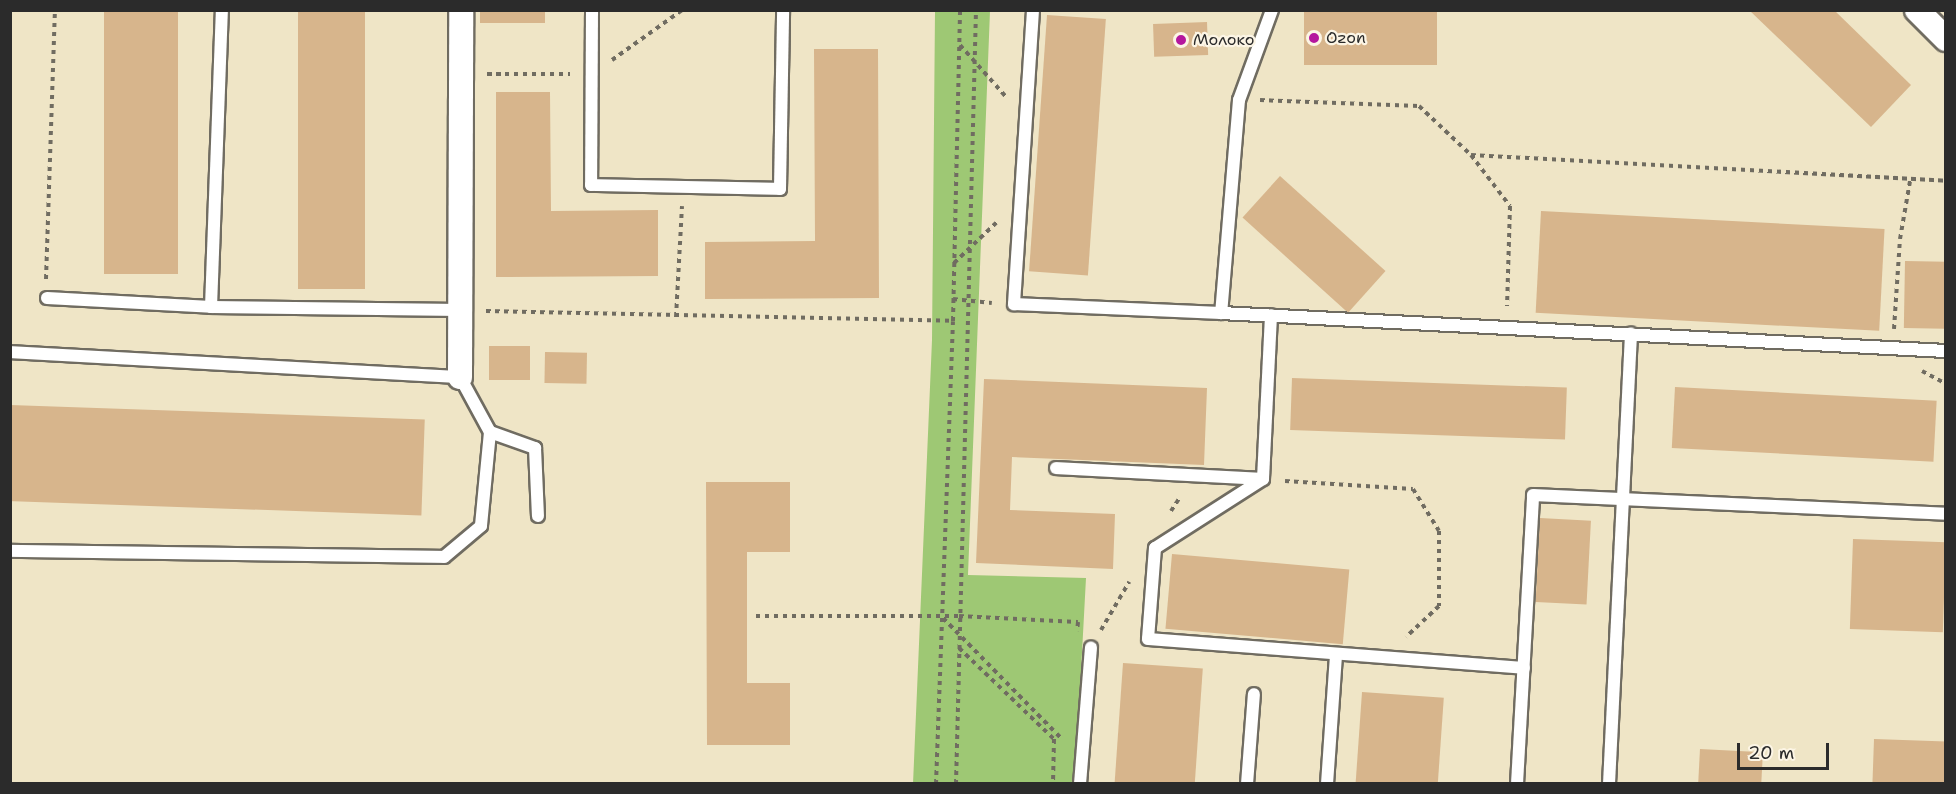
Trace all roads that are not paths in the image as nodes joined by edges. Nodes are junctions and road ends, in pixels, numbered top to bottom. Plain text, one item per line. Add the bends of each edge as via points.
1 (222, 10) edge
2 (462, 10) edge
3 (592, 10) edge
4 (783, 10) edge
5 (1033, 10) edge
6 (1272, 10) edge
7 (1917, 10) edge
8 (1946, 39) edge
9 (47, 298) road end
10 (211, 307) junction
11 (461, 310) junction
12 (1221, 313) junction
13 (1271, 315) junction
14 (1631, 334) junction
15 (1946, 351) edge
16 (10, 352) edge
17 (460, 377) junction
18 (490, 432) junction
19 (1056, 468) dead end
20 (1263, 479) junction
21 (1623, 499) junction
22 (1946, 514) edge
23 (538, 516) dead end
24 (10, 551) edge
25 (1091, 647) dead end
26 (1336, 654) junction
27 (1524, 668) junction
28 (1254, 694) dead end
29 (1080, 783) edge
30 (1247, 783) edge
31 (1327, 783) edge
32 (1517, 783) edge
33 (1609, 783) edge

1 - 10 lane
2 - 11 street
3 - 4 lane via 591,185 780,189
5 - 12 lane via 1014,304
6 - 12 lane via 1239,99
7 - 8 street
9 - 10 lane
10 - 11 lane
11 - 17 street
12 - 13 lane
13 - 14 lane
13 - 20 lane
14 - 15 lane
14 - 21 lane
16 - 17 lane
17 - 18 lane
18 - 23 lane via 535,448
18 - 24 lane via 481,526 444,557
19 - 20 lane
20 - 26 lane via 1155,548 1148,639
21 - 22 lane
21 - 27 lane via 1533,495
21 - 33 lane
25 - 29 lane
26 - 27 lane
26 - 31 lane
27 - 32 lane
28 - 30 lane

